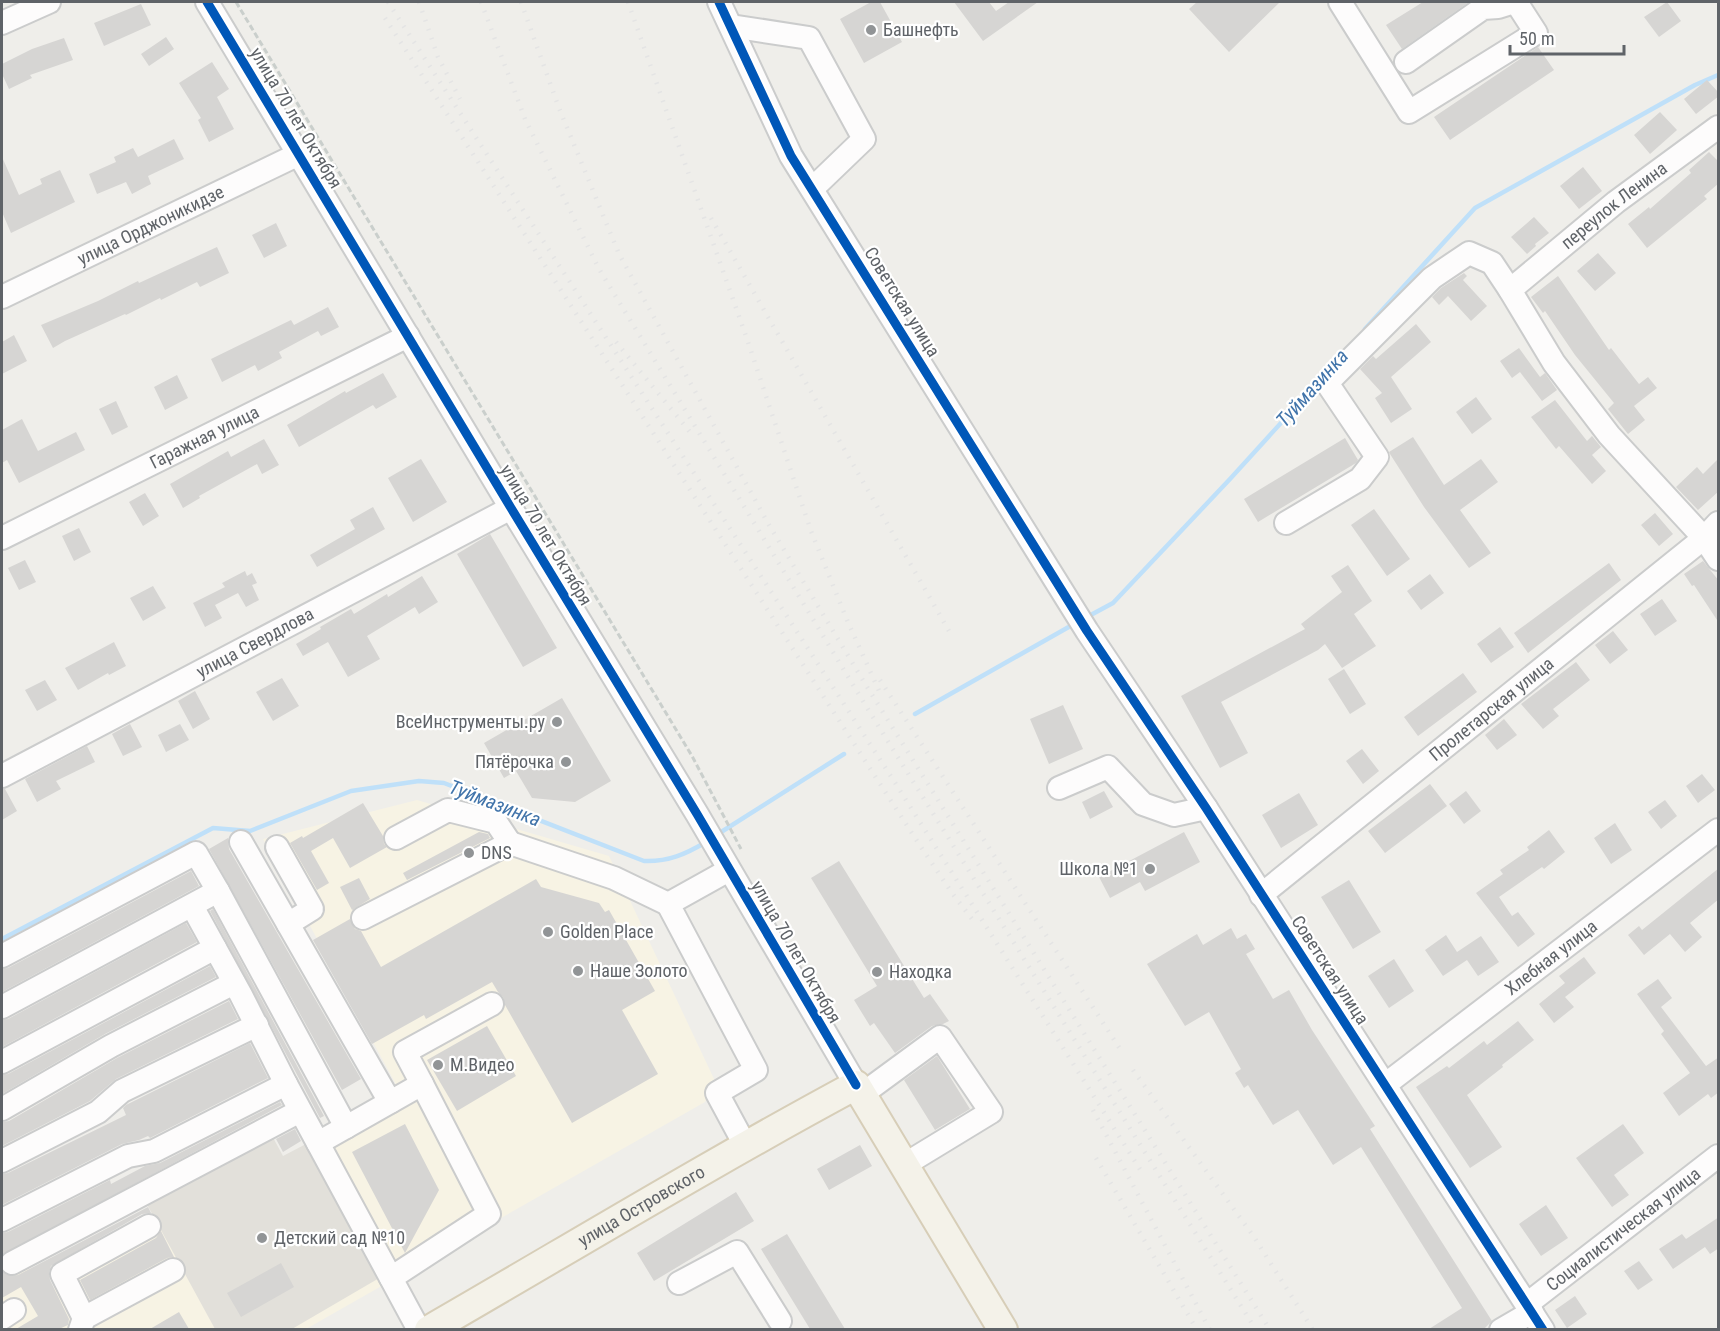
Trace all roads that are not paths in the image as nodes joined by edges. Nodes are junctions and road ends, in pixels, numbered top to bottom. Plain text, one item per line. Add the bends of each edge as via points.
1 (49, 2) edge
2 (207, 2) edge
3 (719, 2) edge
4 (1340, 2) edge
5 (1515, 2) edge
6 (2, 22) edge
7 (731, 26) junction
8 (1406, 62) dead end
9 (1719, 127) edge
10 (298, 154) junction
11 (812, 189) junction
12 (1510, 290) junction
13 (2, 297) edge
14 (408, 336) junction
15 (511, 508) junction
16 (1286, 523) dead end
17 (1711, 530) edge
18 (2, 538) edge
19 (1719, 559) edge
20 (2, 776) edge
21 (1059, 788) dead end
22 (1206, 808) junction
23 (1719, 830) edge
24 (396, 838) dead end
25 (241, 842) dead end
26 (510, 843) junction
27 (277, 847) dead end
28 (724, 861) junction
29 (218, 891) junction
30 (1261, 895) junction
31 (668, 904) junction
32 (192, 906) junction
33 (363, 918) dead end
34 (288, 924) junction
35 (215, 948) junction
36 (2, 956) edge
37 (234, 983) junction
38 (492, 1004) dead end
39 (2, 1007) edge
40 (257, 1025) junction
41 (2, 1062) edge
42 (286, 1084) junction
43 (422, 1084) junction
44 (1386, 1084) junction
45 (859, 1090) junction
46 (390, 1102) junction
47 (2, 1109) edge
48 (300, 1111) junction
49 (346, 1127) junction
50 (318, 1143) junction
51 (745, 1145) junction
52 (1719, 1156) edge
53 (2, 1161) edge
54 (904, 1165) junction
55 (2, 1220) edge
56 (149, 1226) dead end
57 (12, 1263) dead end
58 (173, 1270) dead end
59 (391, 1278) junction
60 (679, 1283) dead end
61 (1534, 1315) edge
62 (82, 1324) edge
63 (777, 1327) edge
64 (419, 1329) edge
65 (429, 1329) edge
66 (1003, 1329) edge
67 (1501, 1329) edge

1 - 6 street
2 - 10 street, улица 70 лет Октября
3 - 7 street, Советская улица
4 - 5 street via 1408,112 1536,33
5 - 8 street via 1483,8
7 - 11 street, Советская улица via 791,156
7 - 11 street via 809,38 864,139
9 - 12 street, переулок Ленина via 1616,202
10 - 13 street, улица Орджоникидзе
10 - 14 street, улица 70 лет Октября
11 - 22 street, Советская улица via 1086,631
12 - 16 street via 1492,263 1469,254 1432,278 1327,383 1377,457 1360,479
12 - 17 street via 1554,363 1610,435
14 - 15 street, улица 70 лет Октября
14 - 18 street, Гаражная улица
15 - 20 street, улица Свердлова
15 - 28 street, улица 70 лет Октября
17 - 19 street
17 - 30 street, Пролетарская улица
21 - 22 street via 1108,767 1143,804 1174,815
22 - 30 street, Советская улица
23 - 44 street, Хлебная улица
24 - 26 street via 448,810 496,822
25 - 34 street
26 - 31 street via 614,878
26 - 33 street
27 - 34 street via 312,909
28 - 31 street
28 - 45 street, улица 70 лет Октября
29 - 32 street
29 - 36 street via 196,853
29 - 49 street
30 - 44 street, Советская улица
31 - 51 street via 756,1070 717,1093
32 - 35 street
32 - 39 street
34 - 46 street
35 - 37 street
35 - 41 street
37 - 40 street
37 - 47 street via 111,1046
38 - 43 street via 405,1052
40 - 42 street
40 - 53 street via 122,1091 98,1112
42 - 48 street
42 - 55 street via 154,1151 128,1156
43 - 46 street
43 - 59 street via 489,1214
44 - 61 street, Советская улица
45 - 51 main road, улица Островского
45 - 54 main road, улица 70 лет Октября
45 - 54 street via 940,1038 991,1112
46 - 49 street
48 - 50 street
48 - 57 street
49 - 50 street
50 - 59 street
51 - 65 main road, улица Островского
52 - 61 street, Социалистическая улица
54 - 66 main road, улица 70 лет Октября
56 - 62 street via 62,1274
58 - 62 street
59 - 64 street
60 - 63 street via 737,1252
61 - 67 street, Социалистическая улица

